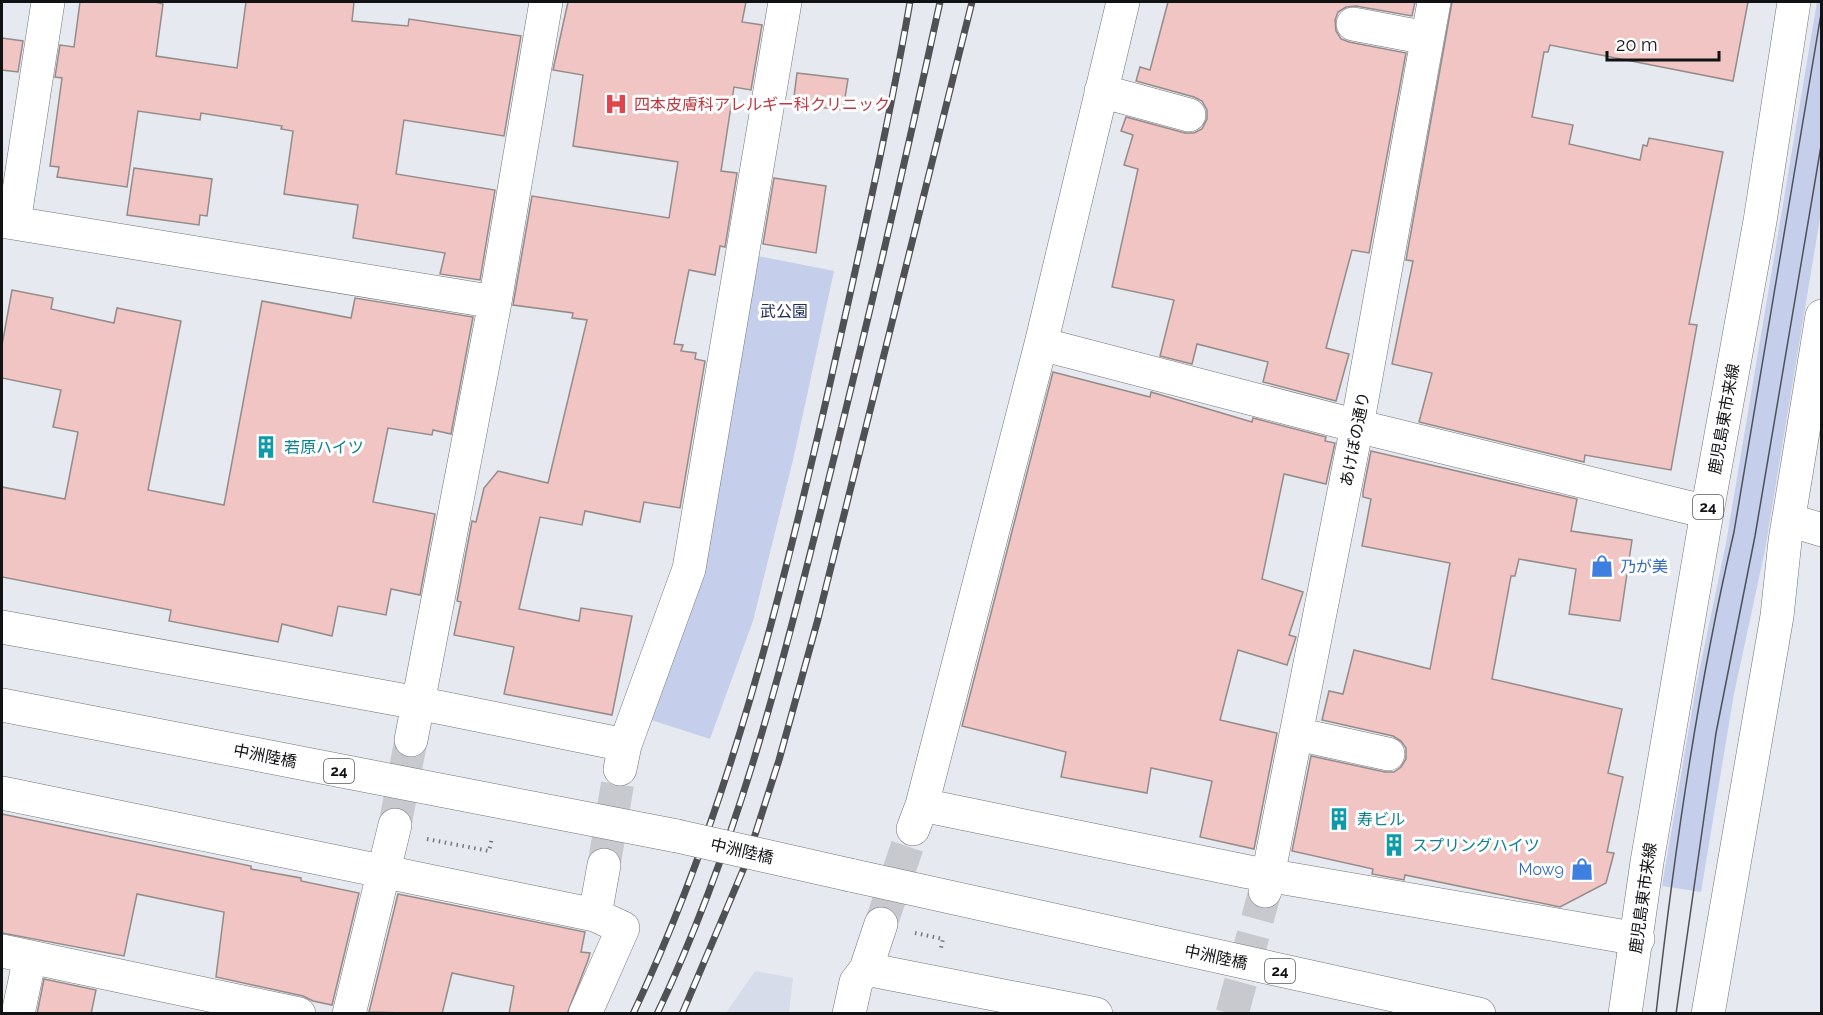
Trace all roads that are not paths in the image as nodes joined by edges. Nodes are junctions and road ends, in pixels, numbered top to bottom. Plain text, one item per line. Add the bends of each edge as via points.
1 (48, 2) edge
2 (546, 2) edge
3 (785, 2) edge
4 (1123, 2) edge
5 (1434, 2) edge
6 (1794, 2) edge
7 (1353, 24) dead end
8 (1427, 38) junction
9 (1101, 91) junction
10 (1189, 115) dead end
11 (8, 222) edge
12 (495, 302) junction
13 (1821, 316) edge
14 (1041, 344) junction
15 (1358, 426) junction
16 (1707, 512) junction
17 (1789, 520) junction
18 (1821, 530) edge
19 (2, 627) edge
20 (418, 703) junction
21 (2, 705) edge
22 (1297, 734) junction
23 (411, 740) tunnel mouth
24 (1388, 754) dead end
25 (2, 793) edge
26 (407, 831) tunnel mouth
27 (604, 865) tunnel mouth
28 (385, 873) junction
29 (1267, 883) junction
30 (595, 915) junction
31 (881, 924) tunnel mouth
32 (1638, 939) junction
33 (16, 954) edge
34 (866, 969) junction
35 (18, 1014) edge
36 (299, 1014) edge
37 (349, 1014) edge
38 (585, 1014) edge
39 (849, 1014) edge
40 (1096, 1014) edge
41 (1479, 1014) edge
42 (1625, 1014) edge
43 (1708, 1014) edge

1 - 11 street
2 - 12 street
3 - 20 street via 689,569 623,757
4 - 9 street
5 - 8 street, あけぼの通り
6 - 16 street, 鹿児島東市来線 / 24 via 1760,221
7 - 8 street
8 - 15 street, あけぼの通り
9 - 10 street
9 - 14 street
11 - 12 street
12 - 20 street
13 - 17 street
14 - 15 street
14 - 29 street via 917,817
15 - 16 street
15 - 22 street, あけぼの通り
16 - 32 street, 鹿児島東市来線 / 24 via 1647,862
17 - 18 street
17 - 43 street via 1777,616
19 - 20 street
20 - 23 street
21 - 41 street, 中洲陸橋 / 24, bridge via 677,836
22 - 24 street
22 - 29 street, あけぼの通り
25 - 28 street
26 - 28 street
27 - 30 street
28 - 30 street
28 - 37 street
29 - 32 street
30 - 38 street via 623,927
31 - 34 street
32 - 42 street, 鹿児島東市来線 / 24
33 - 35 street
33 - 36 street
34 - 39 street via 856,982
34 - 40 street

